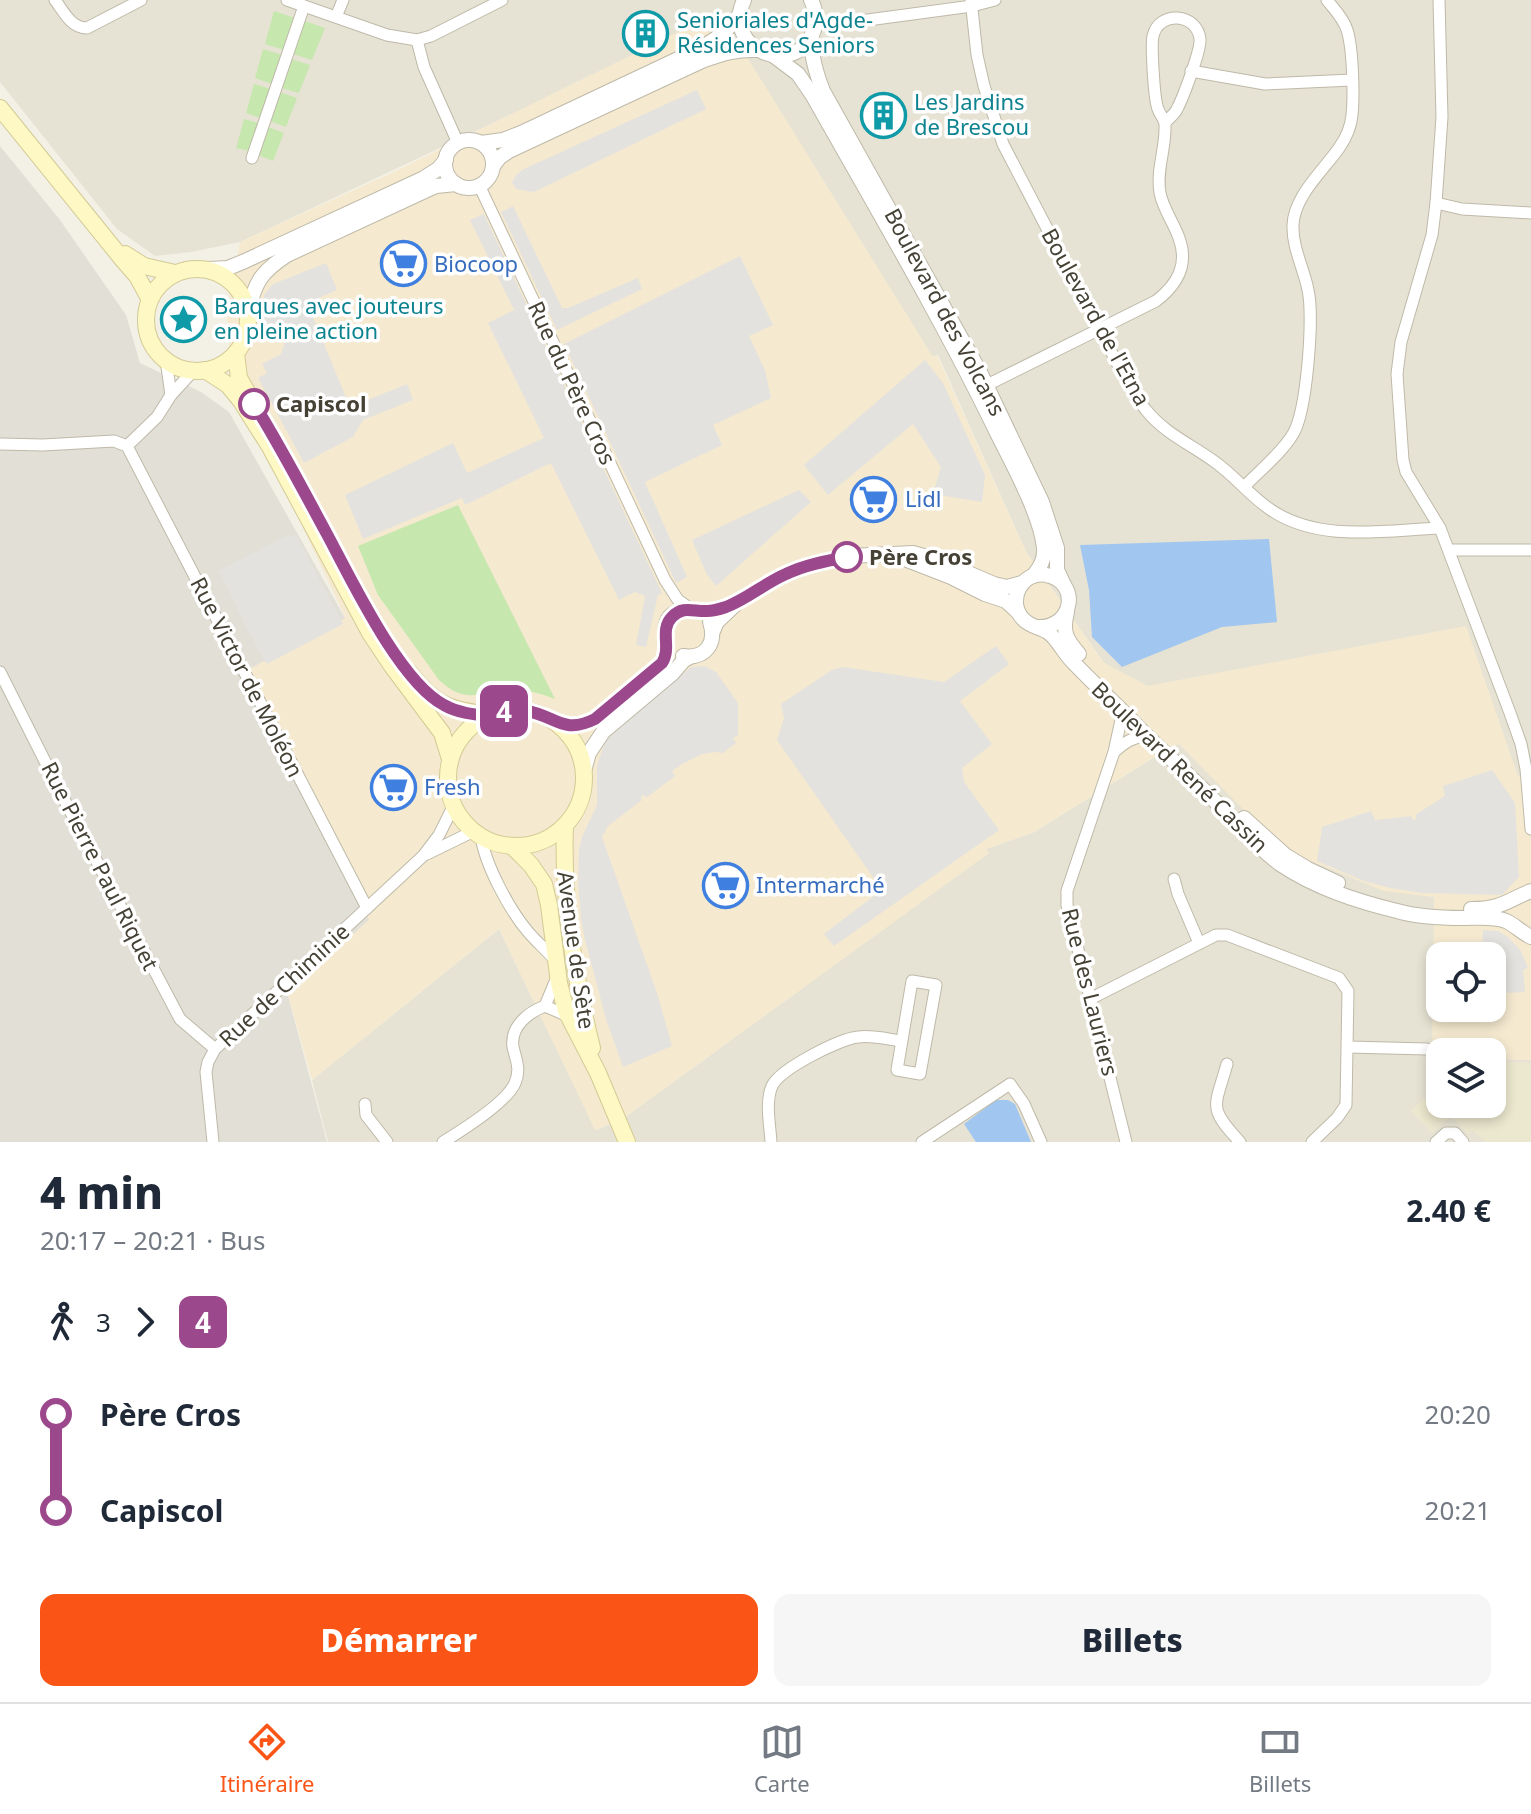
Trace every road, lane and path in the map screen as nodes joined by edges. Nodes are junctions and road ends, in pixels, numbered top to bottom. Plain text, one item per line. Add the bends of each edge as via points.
1 (55, 0) edge
2 (141, 0) edge
3 (287, 0) edge
4 (343, 0) edge
5 (502, 0) edge
6 (744, 0) edge
7 (811, 0) edge
8 (995, 0) edge
9 (1327, 0) edge
10 (1439, 0) edge
11 (972, 3) edge
12 (304, 6) junction
13 (739, 15) junction
14 (336, 17) junction
15 (816, 22) junction
16 (811, 38) junction
17 (417, 40) junction
18 (758, 50) junction
19 (774, 56) junction
20 (1191, 71) junction
21 (1352, 80) junction
22 (0, 108) edge
23 (1165, 123) junction
24 (458, 143) junction
25 (481, 143) junction
26 (252, 158) dead end
27 (446, 160) junction
28 (493, 166) junction
29 (456, 184) junction
30 (479, 185) junction
31 (1436, 203) junction
32 (1531, 213) edge
33 (111, 244) junction
34 (208, 269) junction
35 (175, 273) junction
36 (150, 300) junction
37 (248, 312) junction
38 (1099, 330) junction
39 (236, 353) junction
40 (166, 360) junction
41 (199, 370) junction
42 (987, 385) junction
43 (171, 395) junction
44 (0, 443) edge
45 (127, 446) junction
46 (1244, 487) junction
47 (1440, 528) junction
48 (1449, 550) junction
49 (1531, 550) edge
50 (894, 556) junction
51 (665, 580) junction
52 (1028, 580) junction
53 (1068, 599) junction
54 (738, 602) junction
55 (695, 610) junction
56 (1018, 612) junction
57 (669, 620) junction
58 (1037, 627) junction
59 (713, 631) junction
60 (666, 640) junction
61 (690, 657) junction
62 (0, 672) edge
63 (1123, 711) junction
64 (490, 715) junction
65 (557, 724) junction
66 (1149, 737) junction
67 (1114, 752) junction
68 (450, 759) junction
69 (584, 771) junction
70 (1529, 784) edge
71 (454, 805) junction
72 (565, 826) junction
73 (1531, 829) edge
74 (477, 834) junction
75 (512, 846) junction
76 (423, 856) junction
77 (1174, 879) dead end
78 (1525, 894) edge
79 (367, 908) junction
80 (1525, 934) edge
81 (1199, 943) junction
82 (557, 968) junction
83 (1090, 999) junction
84 (545, 1006) junction
85 (568, 1016) junction
86 (901, 1041) junction
87 (1348, 1047) junction
88 (215, 1049) junction
89 (1426, 1049) edge
90 (1227, 1064) dead end
91 (598, 1073) junction
92 (365, 1104) dead end
93 (213, 1142) edge
94 (387, 1142) edge
95 (443, 1142) edge
96 (627, 1142) edge
97 (771, 1142) edge
98 (922, 1142) edge
99 (1041, 1142) edge
100 (1126, 1142) edge
101 (1240, 1142) edge
102 (1312, 1142) edge
103 (1436, 1142) edge
104 (1463, 1142) edge

1 - 2 street via 75,26 87,28
3 - 12 street
4 - 14 street
5 - 17 street
6 - 13 street
7 - 15 street
8 - 11 street
9 - 21 street via 1347,28
10 - 31 street via 1442,117
11 - 15 street via 838,24
11 - 38 street, Boulevard de l'Etna via 977,55 1003,144
12 - 14 street
12 - 26 street
13 - 18 street via 747,41
13 - 25 street via 720,37 697,50 521,133
14 - 17 street
15 - 16 street
16 - 19 street via 801,49
16 - 42 street, Boulevard des Volcans via 823,91
17 - 24 street
18 - 19 street
18 - 28 street via 702,61 509,151
19 - 52 street, Boulevard des Volcans via 798,74 813,96 970,377 1041,536 1042,565
20 - 21 street via 1265,84
20 - 23 street via 1177,111
20 - 23 street via 1199,49 1195,26 1175,17 1163,21 1154,30 1152,43 1157,108
21 - 46 street via 1348,132 1296,208 1293,225 1311,309 1301,414 1282,448
22 - 33 main road
23 - 38 street via 1160,193 1180,240 1179,275 1156,301
24 - 25 street
24 - 27 street
25 - 28 street
27 - 29 street
27 - 34 street via 424,178 277,247 228,268
28 - 30 street
29 - 30 street
29 - 37 street via 436,186 287,255 261,276
30 - 51 street, Rue du Père Cros
31 - 32 street
31 - 47 street via 1397,374 1406,472
33 - 35 main road via 144,266
33 - 36 main road
34 - 35 main road
34 - 37 main road via 234,285
35 - 36 main road
36 - 40 main road via 148,333
37 - 39 main road via 247,332
38 - 42 street
38 - 46 street, Boulevard de l'Etna via 1146,411
39 - 41 main road via 222,364
39 - 64 main road via 239,378 400,660 446,707
40 - 41 main road
40 - 43 street
41 - 43 street
41 - 68 main road via 228,385 241,401 370,633 442,733
42 - 53 street, Boulevard des Volcans via 1042,502
43 - 45 street
44 - 45 street via 114,441
45 - 79 street, Rue Victor de Moléon
46 - 47 street, Boulevard de l'Etna via 1287,520 1314,528
47 - 48 street
48 - 49 street
48 - 70 street via 1521,744
50 - 52 street via 925,555 1007,587
50 - 54 street via 850,556 807,566
50 - 56 street via 1006,601
51 - 55 street, Rue du Père Cros via 678,600
51 - 57 street, Rue du Père Cros
52 - 53 street via 1050,575
52 - 56 street via 1015,597
53 - 58 street via 1060,620
53 - 78 street, Boulevard René Cassin via 1064,627 1077,652 1285,855 1348,888 1403,904 1488,909
54 - 55 street
54 - 59 street
55 - 57 street via 682,610
55 - 59 street via 706,616
56 - 58 street
57 - 60 street
58 - 63 street, Boulevard René Cassin via 1050,634
59 - 61 street via 706,651
60 - 61 street via 675,653
60 - 65 street via 662,663 595,719 573,726
61 - 69 street via 603,732
62 - 88 street, Rue Pierre Paul Riquet via 180,1019
63 - 66 street, Boulevard René Cassin
63 - 67 street, Rue des Lauriers
64 - 65 main road via 524,711
64 - 68 main road via 472,726
65 - 69 main road via 570,737
66 - 67 street via 1139,736
66 - 80 street, Boulevard René Cassin via 1261,849 1303,877 1345,897 1402,913 1488,918
67 - 83 street, Rue des Lauriers via 1067,891
68 - 71 main road
69 - 72 main road via 583,791
70 - 73 street
71 - 74 main road
71 - 76 street, Rue de Chiminie
72 - 75 main road via 548,838
72 - 91 main road, Avenue de Sète via 565,898
74 - 75 main road
74 - 76 street, Rue de Chiminie
74 - 82 street via 506,898
75 - 82 main road, Avenue de Sète via 544,884
76 - 79 street, Rue de Chiminie
77 - 81 street
78 - 80 street via 1514,908 1514,920
79 - 88 street, Rue de Chiminie
81 - 83 street
81 - 87 street via 1227,935 1339,978 1348,991
82 - 84 street
82 - 85 main road, Avenue de Sète
83 - 100 street, Rue des Lauriers
84 - 85 street
84 - 95 street via 516,1029 513,1046 519,1069 510,1091
85 - 91 main road, Avenue de Sète
86 - 86 street via 897,1070 920,1074 936,985 912,981
86 - 97 street via 847,1039 785,1071 769,1098
87 - 89 street
87 - 102 street via 1346,1105
88 - 93 street, Rue de Chiminie via 206,1072
90 - 101 street via 1215,1105 1223,1124
91 - 96 main road, Avenue de Sète
92 - 94 street via 366,1115
98 - 99 street via 1010,1084
103 - 104 street via 1455,1133

